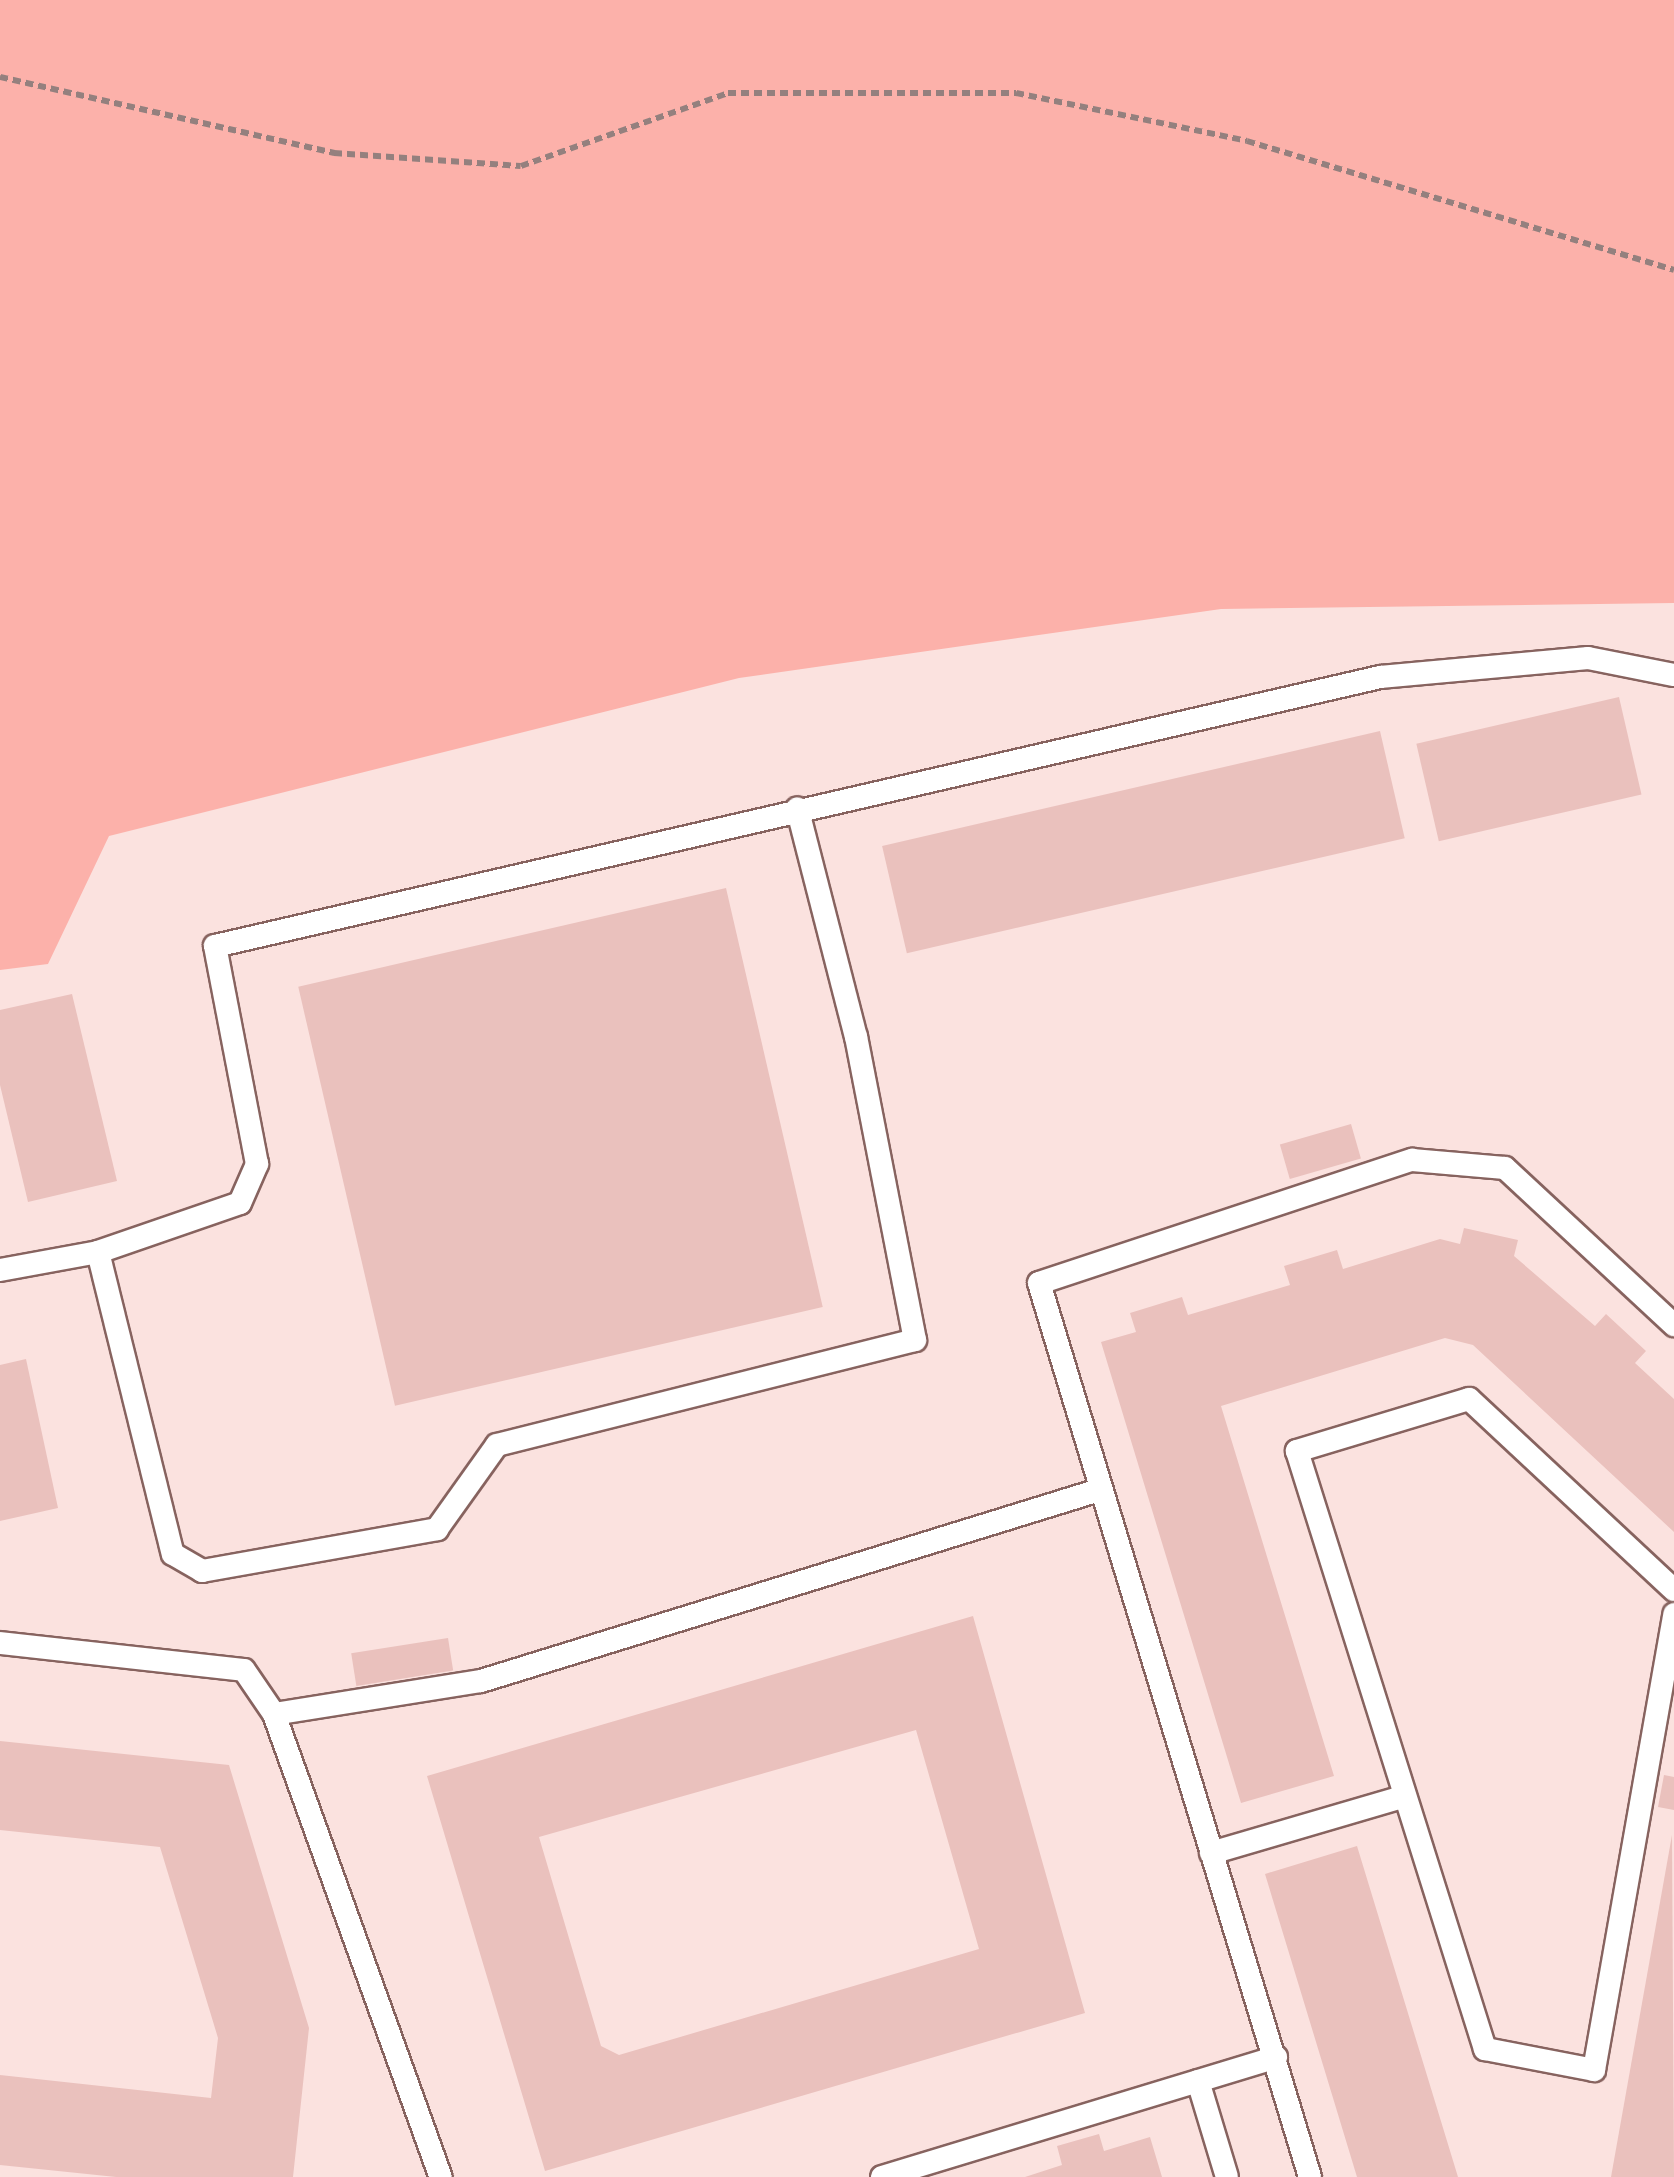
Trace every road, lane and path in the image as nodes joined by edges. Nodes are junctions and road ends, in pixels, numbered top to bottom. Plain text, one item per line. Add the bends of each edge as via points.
1 (0, 76) edge
2 (1674, 270) edge
3 (1674, 675) edge
4 (798, 808) junction
5 (98, 1252) junction
6 (0, 1270) edge
7 (1674, 1325) edge
8 (1099, 1490) junction
9 (1674, 1590) edge
10 (1674, 1614) edge
11 (0, 1643) edge
12 (274, 1714) junction
13 (1664, 1726) edge
14 (1402, 1797) junction
15 (1211, 1852) junction
16 (1276, 2057) junction
17 (1198, 2081) junction
18 (441, 2177) edge
19 (882, 2177) edge
20 (1227, 2177) edge
21 (1310, 2177) edge

1 - 2 path via 334,154 521,166 728,93 1016,93 1247,141
3 - 4 lane via 1588,658 1380,677
4 - 5 lane via 215,946 256,1164 240,1204
4 - 5 lane via 856,1037 915,1340 497,1445 437,1529 202,1570 173,1554
5 - 6 lane
7 - 8 lane via 1505,1168 1412,1160 1039,1283
8 - 12 lane via 481,1680
8 - 15 lane
9 - 14 lane via 1469,1399 1297,1451
10 - 13 lane
11 - 12 lane via 244,1670
12 - 18 lane
13 - 14 lane via 1594,2070 1485,2049
14 - 15 lane
15 - 16 lane
16 - 17 lane
16 - 21 lane
17 - 19 lane
17 - 20 lane

